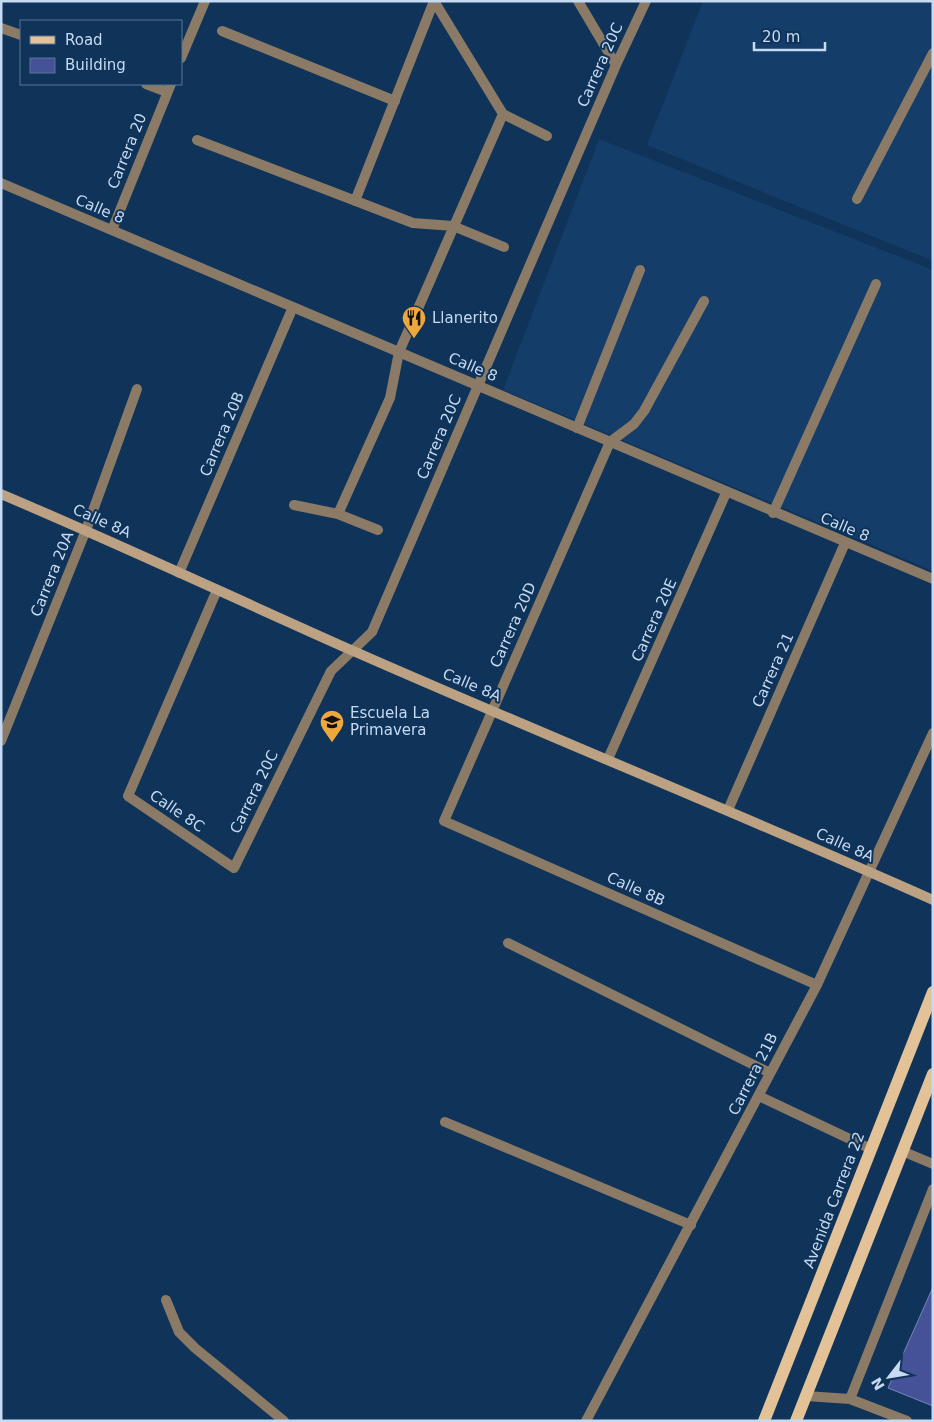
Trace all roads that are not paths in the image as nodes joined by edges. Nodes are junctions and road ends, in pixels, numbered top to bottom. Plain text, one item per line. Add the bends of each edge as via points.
1 (205, 1) edge
2 (434, 1) edge
3 (578, 1) edge
4 (646, 1) edge
5 (1, 28) edge
6 (222, 31) dead end
7 (20, 35) edge
8 (933, 53) edge
9 (182, 56) edge
10 (616, 64) junction
11 (152, 85) edge
12 (169, 88) edge
13 (395, 101) junction
14 (503, 114) junction
15 (547, 136) dead end
16 (197, 140) dead end
17 (1, 183) edge
18 (857, 199) dead end
19 (355, 201) junction
20 (453, 226) junction
21 (112, 230) junction
22 (504, 247) dead end
23 (640, 270) dead end
24 (876, 284) dead end
25 (704, 301) dead end
26 (293, 307) junction
27 (398, 352) junction
28 (477, 385) junction
29 (137, 389) dead end
30 (577, 428) junction
31 (610, 442) junction
32 (726, 493) junction
33 (1, 494) edge
34 (294, 505) dead end
35 (773, 513) junction
36 (338, 514) junction
37 (86, 530) junction
38 (378, 530) dead end
39 (845, 543) junction
40 (180, 573) junction
41 (933, 579) edge
42 (217, 590) junction
43 (352, 650) junction
44 (492, 710) junction
45 (933, 733) edge
46 (1, 741) edge
47 (608, 759) junction
48 (728, 810) junction
49 (444, 821) joint
50 (234, 868) joint
51 (870, 872) junction
52 (933, 900) edge
53 (508, 943) dead end
54 (817, 984) junction
55 (933, 992) edge
56 (770, 1073) junction
57 (933, 1074) edge
58 (759, 1096) junction
59 (445, 1122) dead end
60 (871, 1150) junction
61 (902, 1151) junction
62 (933, 1164) edge
63 (933, 1189) edge
64 (691, 1225) junction
65 (166, 1300) dead end
66 (806, 1396) junction
67 (850, 1399) junction
68 (284, 1421) edge
69 (586, 1421) edge
70 (764, 1421) edge
71 (796, 1421) edge
72 (907, 1421) edge

1 - 9 street
2 - 13 street
2 - 14 street
3 - 10 street
4 - 10 street, Carrera 20C
5 - 7 street
6 - 13 street
8 - 18 street
10 - 28 street, Carrera 20C
11 - 12 street
12 - 21 street, Carrera 20
13 - 19 street
14 - 15 street
14 - 20 street
16 - 19 street
17 - 21 street, Calle 8
19 - 20 street via 413,223
20 - 22 street
20 - 27 street
21 - 26 street, Calle 8
23 - 30 street
24 - 35 street
25 - 31 street via 644,411 634,424
26 - 27 street, Calle 8
26 - 40 street, Carrera 20B
27 - 28 street, Calle 8
27 - 36 street via 390,398
28 - 30 street, Calle 8
28 - 43 street, Carrera 20C via 372,632
29 - 37 street, Carrera 20A
30 - 31 street, Calle 8
31 - 32 street, Calle 8
31 - 44 street, Carrera 20D
32 - 35 street, Calle 8
32 - 47 street, Carrera 20E
33 - 37 street, Calle 8A
34 - 36 street
35 - 39 street, Calle 8
36 - 38 street
37 - 40 street, Calle 8A
37 - 46 street, Carrera 20A
39 - 41 street, Calle 8
39 - 48 street, Carrera 21
40 - 42 street, Calle 8A
42 - 43 street, Calle 8A
42 - 50 street, Calle 8C via 128,796
43 - 44 street, Calle 8A
43 - 50 street, Carrera 20C via 331,671
44 - 47 street, Calle 8A
44 - 49 street, Carrera 20D
45 - 51 street, Carrera 21B
47 - 48 street, Calle 8A
48 - 51 street, Calle 8A
49 - 54 street, Calle 8B
51 - 52 street, Calle 8A
51 - 54 street, Carrera 21B
53 - 56 street
54 - 56 street, Carrera 21B
55 - 60 main road, Avenida Carrera 22
56 - 58 street, Carrera 21B
57 - 61 main road
58 - 60 street
58 - 64 street, Carrera 21B
59 - 64 street
60 - 70 main road, Avenida Carrera 22
61 - 62 street
61 - 66 main road
63 - 67 street
64 - 69 street, Carrera 21B
65 - 68 street via 179,1332
66 - 67 street
66 - 71 main road
67 - 72 street

